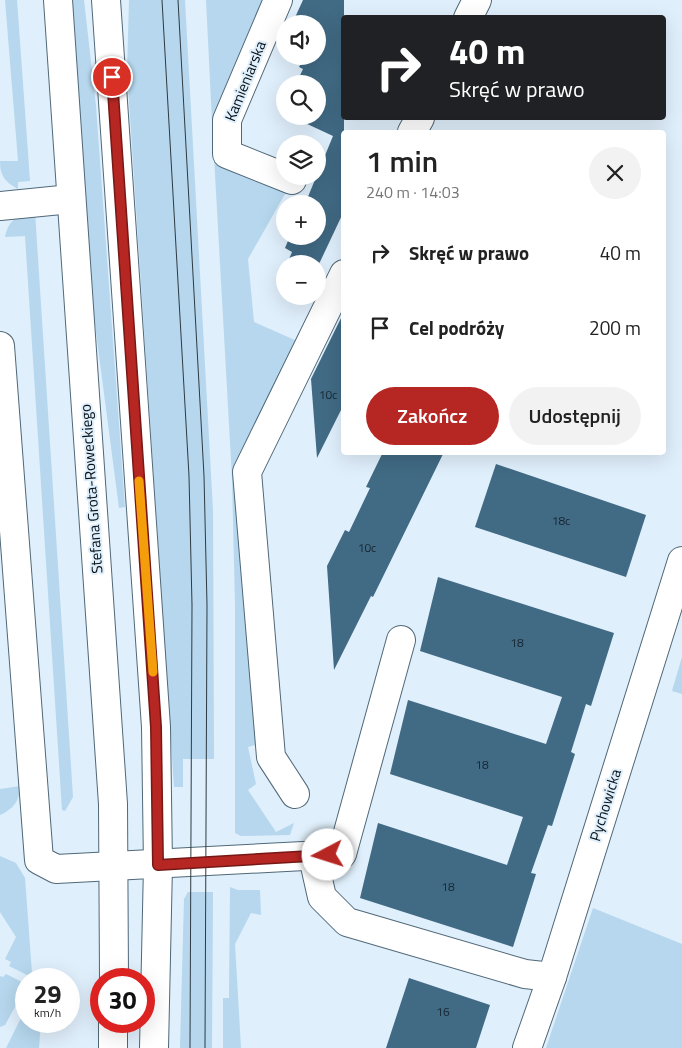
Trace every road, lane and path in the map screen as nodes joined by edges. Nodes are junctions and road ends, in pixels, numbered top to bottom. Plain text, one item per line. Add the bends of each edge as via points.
1 (58, 0) edge
2 (106, 0) edge
3 (278, 0) edge
4 (477, 0) edge
5 (470, 15) edge
6 (276, 174) edge
7 (71, 199) junction
8 (0, 206) edge
9 (341, 280) edge
10 (0, 346) edge
11 (682, 561) edge
12 (401, 640) dead end
13 (295, 794) dead end
14 (313, 857) junction
15 (158, 865) junction
16 (115, 866) junction
17 (114, 968) edge
18 (552, 977) junction
19 (113, 1033) edge
20 (113, 1048) edge
21 (154, 1048) edge
22 (527, 1048) edge

1 - 7 street, Stefana Grota-Roweckiego
2 - 15 street via 156,727
3 - 6 street, Kamieniarska via 227,120 227,154
4 - 5 street
7 - 8 street
7 - 16 street, Stefana Grota-Roweckiego
9 - 13 street via 247,472 271,757
10 - 16 street via 39,860 56,869
11 - 18 street, Pychowicka
12 - 14 street via 342,854
14 - 15 street
14 - 18 street via 322,897 347,922 525,974
15 - 16 street
15 - 21 street
16 - 17 street, Stefana Grota-Roweckiego
18 - 22 street, Pychowicka
19 - 20 street

